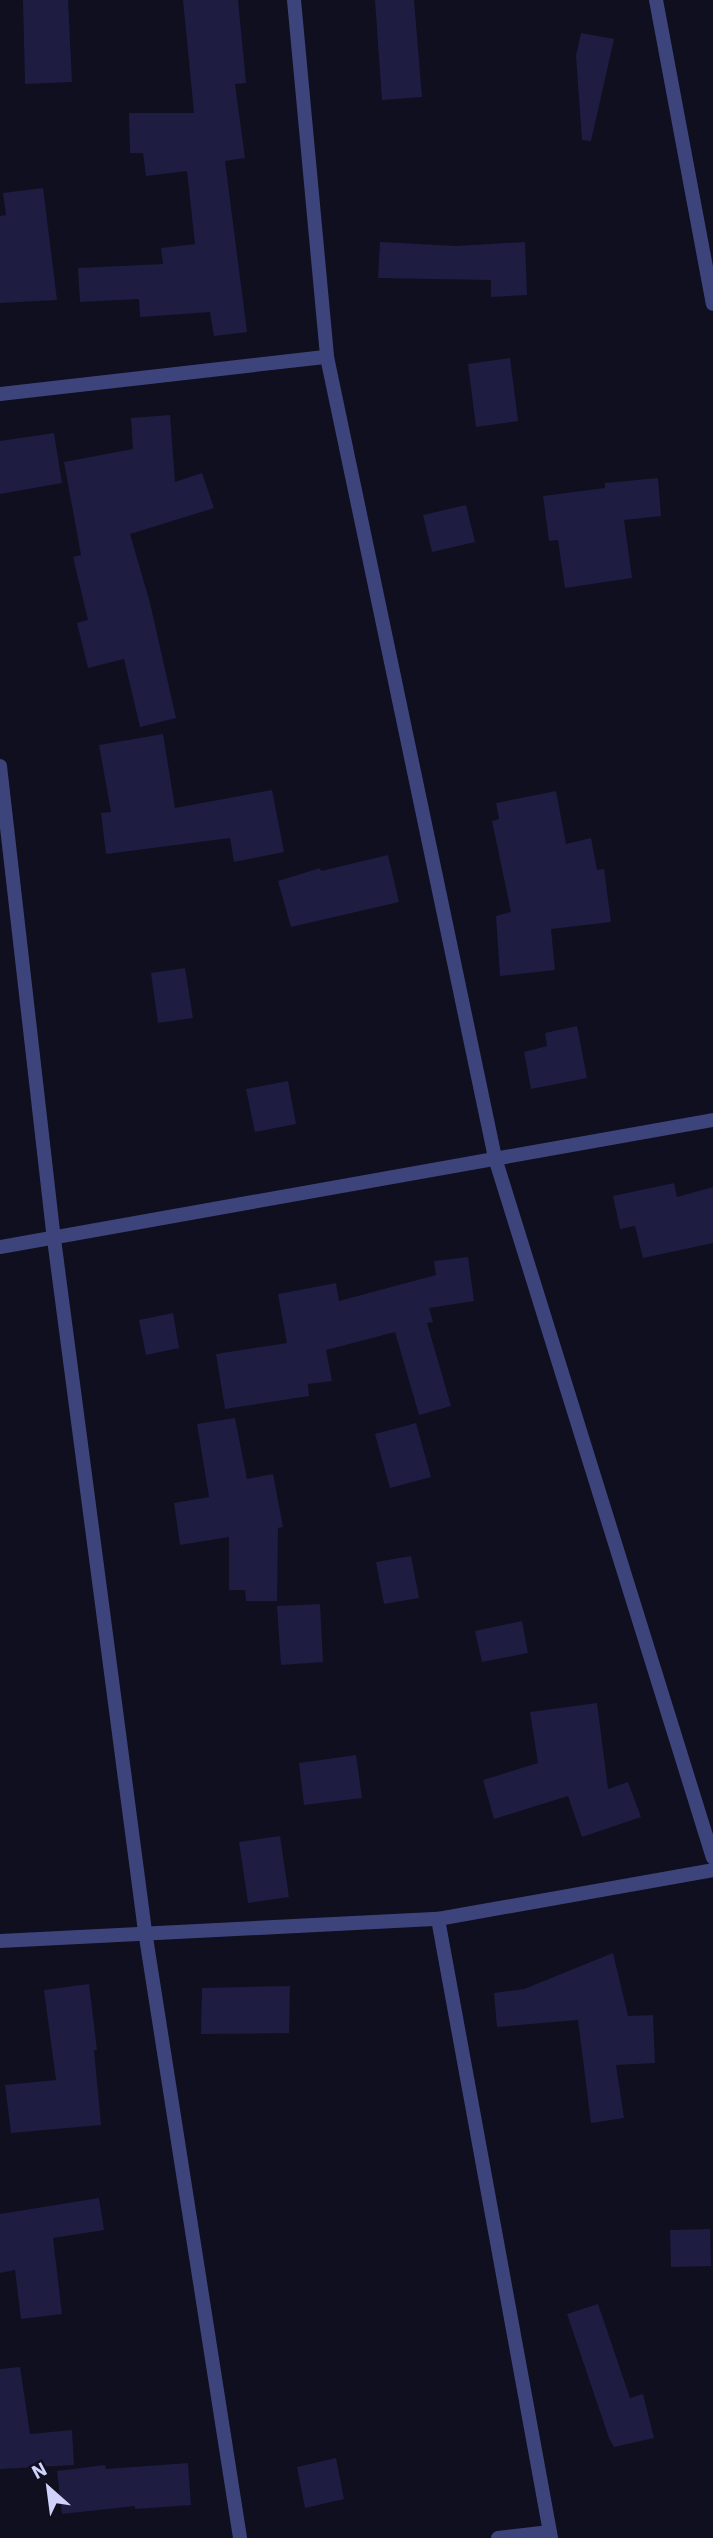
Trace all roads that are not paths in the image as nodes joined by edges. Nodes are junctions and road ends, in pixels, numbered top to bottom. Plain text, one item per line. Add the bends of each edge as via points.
1 (294, 0) edge
2 (656, 0) edge
3 (713, 304) edge
4 (327, 358) junction
5 (0, 394) edge
6 (0, 766) edge
7 (713, 1120) edge
8 (495, 1158) junction
9 (54, 1239) junction
10 (0, 1247) edge
11 (713, 1858) edge
12 (713, 1870) edge
13 (438, 1919) junction
14 (145, 1931) junction
15 (0, 1941) edge
16 (551, 2535) edge
17 (240, 2538) edge
18 (498, 2538) edge

1 - 4 street
2 - 3 street
4 - 5 street
4 - 8 street
6 - 9 street
7 - 8 street
8 - 9 street
8 - 11 street
9 - 10 street
9 - 14 street
12 - 13 street
13 - 14 street
13 - 16 street
14 - 15 street
14 - 17 street
16 - 18 street

